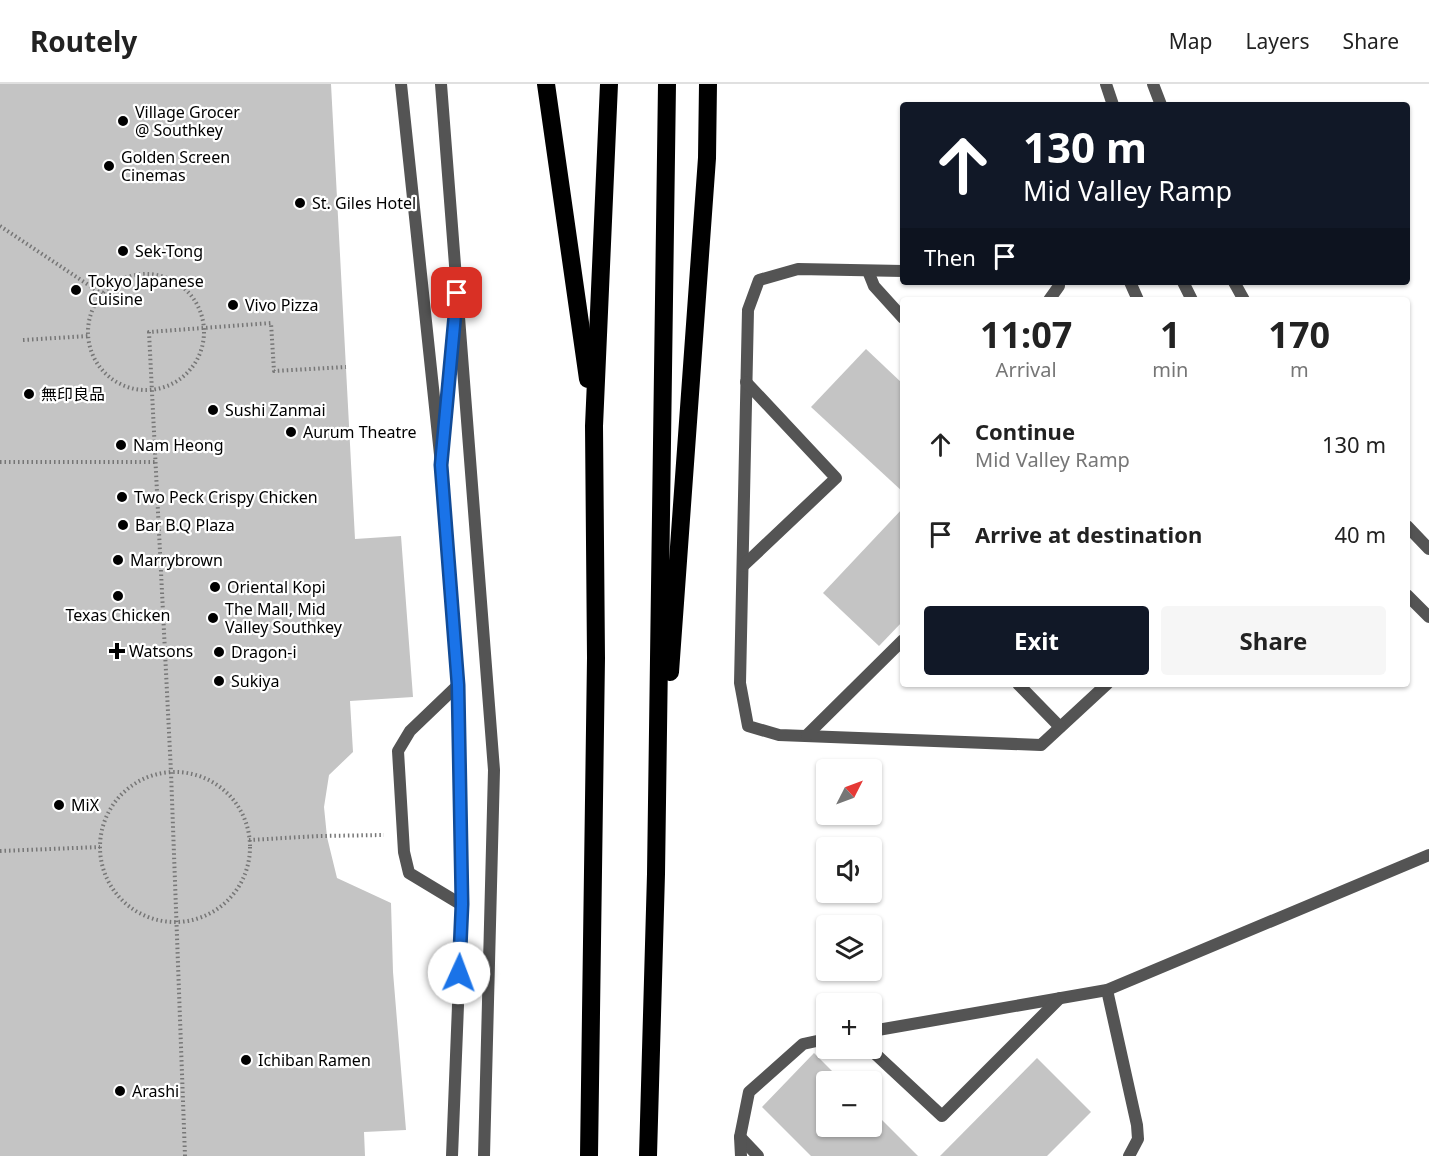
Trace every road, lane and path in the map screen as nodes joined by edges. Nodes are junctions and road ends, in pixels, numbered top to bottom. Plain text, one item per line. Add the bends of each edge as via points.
1 (401, 84) edge
2 (441, 84) edge
3 (546, 84) edge
4 (609, 84) edge
5 (667, 84) edge
6 (708, 84) edge
7 (1106, 84) edge
8 (1153, 84) edge
9 (1112, 102) edge
10 (1160, 102) edge
11 (0, 226) edge
12 (868, 270) junction
13 (900, 271) edge
14 (457, 293) junction
15 (102, 294) junction
16 (900, 315) edge
17 (204, 329) junction
18 (88, 336) junction
19 (23, 340) dead end
20 (346, 367) dead end
21 (746, 382) junction
22 (152, 390) junction
23 (594, 426) junction
24 (0, 462) edge
25 (156, 462) junction
26 (441, 465) junction
27 (1410, 528) edge
28 (1429, 549) edge
29 (743, 566) junction
30 (1410, 598) edge
31 (1429, 617) edge
32 (900, 643) edge
33 (458, 685) junction
34 (1021, 687) edge
35 (1104, 687) edge
36 (1060, 727) junction
37 (807, 735) junction
38 (171, 772) junction
39 (326, 832) dead end
40 (403, 834) junction
41 (319, 836) junction
42 (249, 840) junction
43 (100, 847) junction
44 (0, 851) edge
45 (1429, 855) edge
46 (656, 874) junction
47 (462, 904) junction
48 (176, 922) junction
49 (1107, 990) junction
50 (1060, 998) junction
51 (882, 1029) edge
52 (816, 1041) edge
53 (881, 1059) edge
54 (740, 1137) junction
55 (185, 1156) edge
56 (452, 1156) edge
57 (484, 1156) edge
58 (589, 1156) edge
59 (648, 1156) edge
60 (741, 1156) edge
61 (758, 1156) edge
62 (1129, 1156) edge

1 - 26 street
2 - 14 street
3 - 23 highway
4 - 23 highway
5 - 46 highway
6 - 46 highway via 706,170
7 - 9 street
8 - 10 street
11 - 15 path
12 - 13 street
12 - 16 street via 874,286
12 - 21 street via 798,269 759,280 748,310
14 - 26 street
14 - 57 street via 494,770
15 - 17 path via 127,277 142,273 165,277 185,288 195,300
15 - 18 path via 88,321
17 - 20 path via 271,323 274,371
17 - 22 path via 201,351 190,370 173,383
17 - 22 path via 149,332
18 - 19 path
18 - 22 path via 91,352 109,377 122,385
21 - 29 street
21 - 29 street via 836,478
22 - 25 path
23 - 58 highway via 596,658
24 - 25 path
25 - 38 path
26 - 33 street
27 - 28 street
29 - 37 street via 740,683 748,726 778,735
30 - 31 street
32 - 37 street
33 - 40 street via 410,731 398,751
33 - 47 street
34 - 36 street
35 - 36 street
36 - 37 street via 1041,744
38 - 42 path via 192,774 222,789 243,815
38 - 43 path via 142,779 116,800 107,814
38 - 48 path
39 - 41 path
40 - 41 path
40 - 47 street via 409,873
41 - 42 path
42 - 48 path via 248,864 233,894 208,915
43 - 44 path
43 - 48 path via 107,879 128,906 159,920
45 - 49 street
46 - 59 highway
47 - 56 street
48 - 55 path
49 - 50 street
49 - 62 street via 1137,1125 1138,1139
50 - 51 street
50 - 53 street via 942,1116
52 - 54 street via 802,1044 749,1092
54 - 60 street
54 - 61 street

